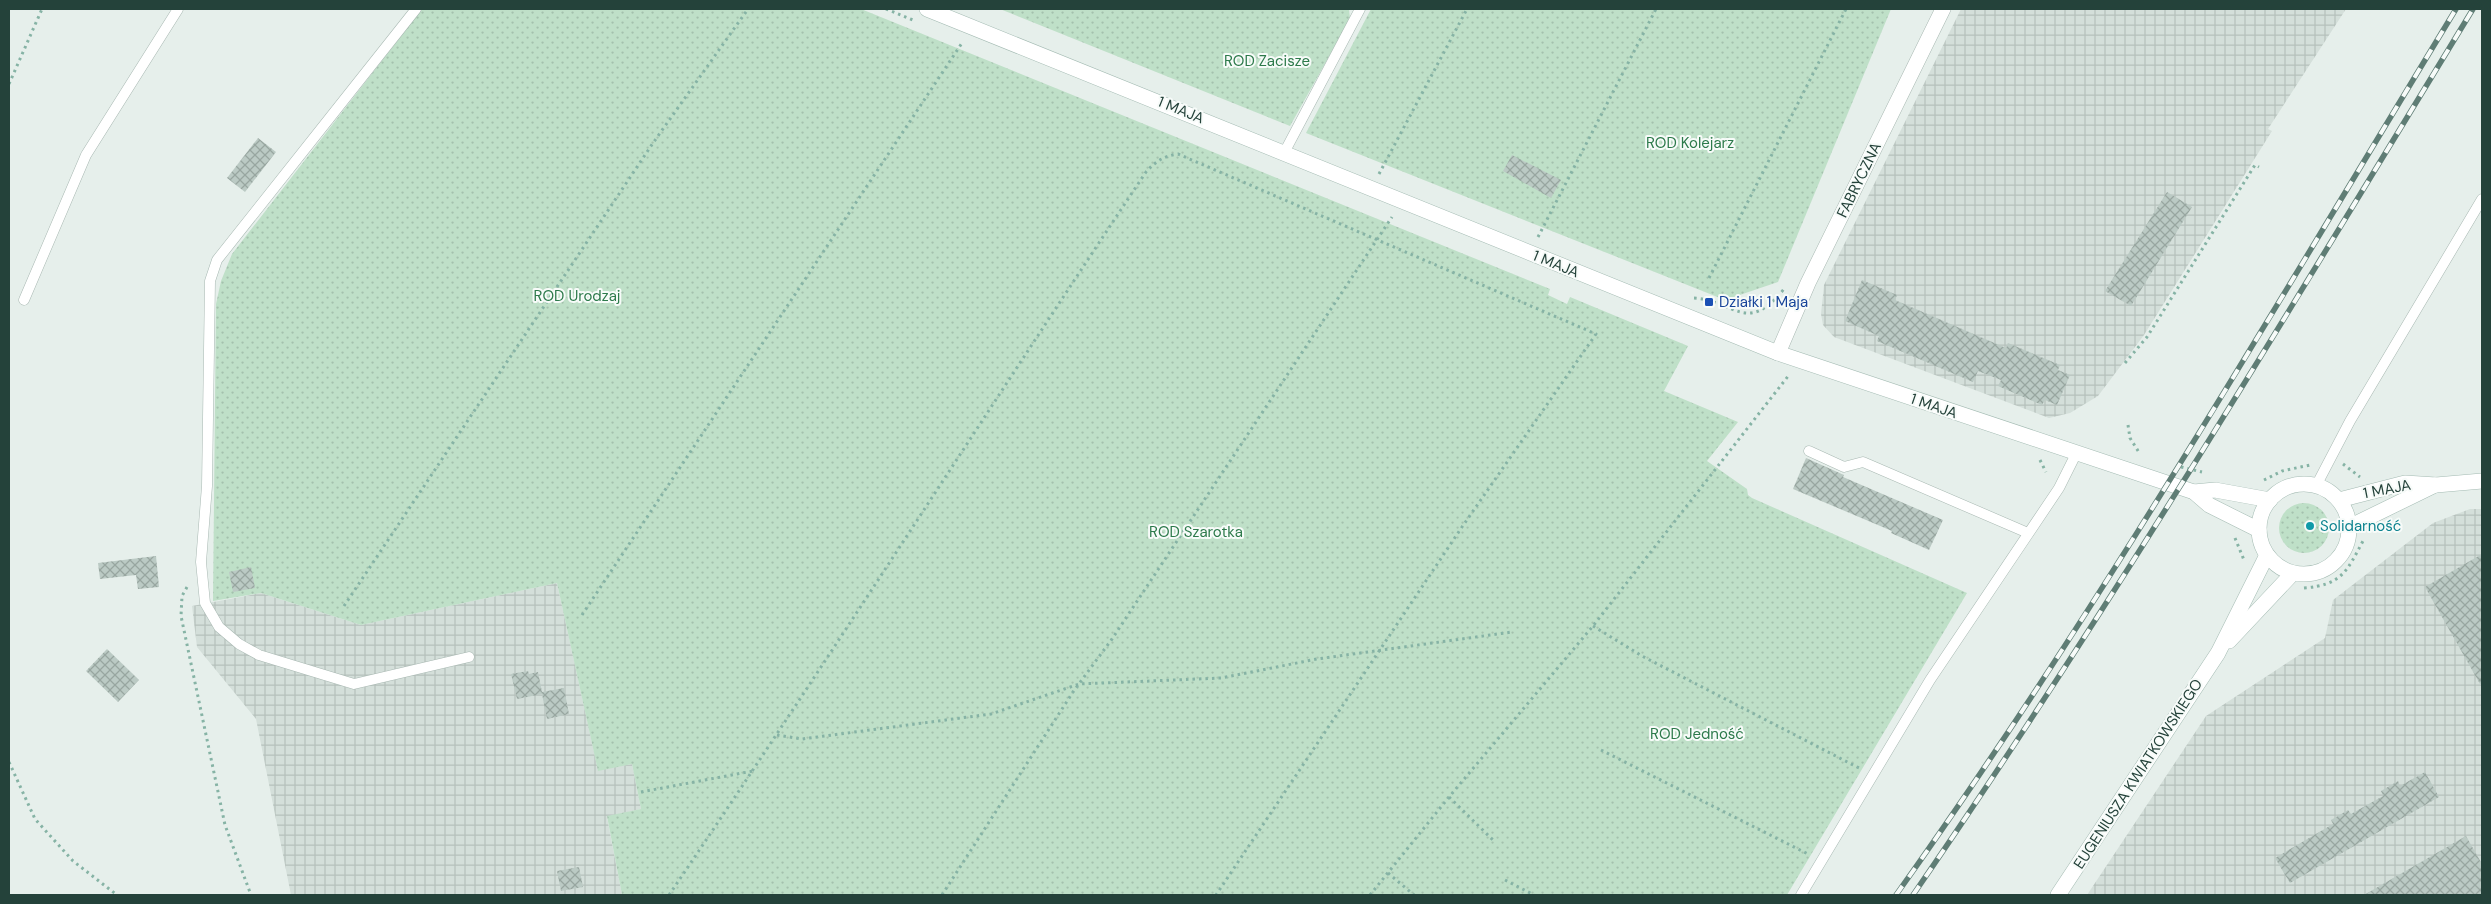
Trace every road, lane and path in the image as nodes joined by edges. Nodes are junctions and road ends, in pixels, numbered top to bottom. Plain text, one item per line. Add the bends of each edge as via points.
1 (42, 9) edge
2 (178, 9) edge
3 (416, 9) edge
4 (748, 9) edge
5 (927, 9) edge
6 (1360, 9) edge
7 (1466, 9) edge
8 (1656, 9) edge
9 (1846, 9) edge
10 (1943, 9) edge
11 (971, 27) junction
12 (9, 84) edge
13 (1284, 153) junction
14 (2259, 167) dead end
15 (1372, 189) junction
16 (2482, 199) edge
17 (1400, 200) junction
18 (1376, 241) junction
19 (1530, 253) junction
20 (1709, 278) dead end
21 (24, 300) dead end
22 (1778, 353) junction
23 (1800, 361) junction
24 (2124, 363) dead end
25 (2128, 425) dead end
26 (1809, 451) dead end
27 (2076, 454) junction
28 (2143, 456) dead end
29 (2340, 463) dead end
30 (2313, 464) dead end
31 (2178, 466) dead end
32 (2205, 473) dead end
33 (2261, 481) dead end
34 (2367, 481) dead end
35 (2482, 481) edge
36 (2436, 485) junction
37 (2316, 486) junction
38 (2194, 492) junction
39 (2270, 500) junction
40 (2339, 500) junction
41 (2350, 527) junction
42 (2259, 530) junction
43 (2028, 533) junction
44 (2231, 533) dead end
45 (2367, 535) dead end
46 (2267, 555) junction
47 (201, 562) junction
48 (2244, 563) dead end
49 (2293, 573) junction
50 (2298, 590) dead end
51 (344, 606) dead end
52 (582, 615) dead end
53 (1593, 626) junction
54 (1512, 632) dead end
55 (1378, 652) junction
56 (2218, 653) junction
57 (469, 657) dead end
58 (1079, 684) junction
59 (777, 735) junction
60 (1601, 750) dead end
61 (9, 762) edge
62 (753, 771) junction
63 (1873, 775) junction
64 (641, 792) dead end
65 (1449, 797) junction
66 (1493, 840) dead end
67 (1822, 862) junction
68 (1388, 873) junction
69 (1505, 880) dead end
70 (117, 895) edge
71 (251, 895) edge
72 (669, 895) edge
73 (942, 895) edge
74 (1216, 895) edge
75 (1370, 895) edge
76 (1414, 895) edge
77 (1534, 895) edge
78 (1801, 895) edge
79 (2058, 895) edge

1 - 12 path
2 - 21 lane via 86,155
3 - 47 lane via 217,260 210,281 207,486
4 - 51 path via 653,143
5 - 11 street, 1 MAJA
6 - 13 lane
7 - 15 path
8 - 19 path
9 - 20 path
10 - 22 street, FABRYCZNA via 1808,283
11 - 13 street, 1 MAJA
11 - 52 path
13 - 15 street, 1 MAJA
14 - 24 path via 2255,165 2146,337
15 - 17 street, 1 MAJA
16 - 37 lane via 2350,421
17 - 18 path
17 - 19 street, 1 MAJA
18 - 55 path via 1596,334
18 - 58 path via 1112,640
18 - 59 path via 1188,157 1178,154 1156,162 1146,172 1034,340
19 - 22 street, 1 MAJA
22 - 23 street, 1 MAJA
23 - 27 street, 1 MAJA
23 - 53 path
25 - 28 path via 2133,445
26 - 43 lane via 1844,467 1863,462
27 - 38 street, 1 MAJA
27 - 43 lane via 2059,488
29 - 34 path
30 - 33 path via 2282,471
31 - 32 path
35 - 36 street, 1 MAJA
36 - 40 street, 1 MAJA via 2405,483
36 - 41 street, 1 MAJA
37 - 39 street via 2299,484 2288,487
37 - 40 street via 2331,492
38 - 39 street, 1 MAJA via 2215,490
38 - 42 street, 1 MAJA via 2215,508
39 - 42 street via 2264,509
40 - 41 street via 2347,513
41 - 49 street via 2348,541 2333,564 2307,574
42 - 46 street
43 - 63 lane via 1930,680
44 - 48 path via 2243,553
45 - 50 path via 2351,565 2339,577 2324,585
46 - 49 street via 2274,563
46 - 56 street, EUGENIUSZA KWIATKOWSKIEGO
47 - 57 lane via 205,603 219,627 259,655 354,684
47 - 71 path via 182,596 181,616 225,825
49 - 56 street, EUGENIUSZA KWIATKOWSKIEGO
53 - 63 path via 1642,656
53 - 65 path
54 - 55 path
55 - 58 path via 1317,659 1222,678
55 - 74 path
56 - 79 street, EUGENIUSZA KWIATKOWSKIEGO
58 - 59 path via 990,714 802,739
58 - 73 path
59 - 62 path
60 - 67 path
61 - 70 path via 35,819 73,862
62 - 64 path
62 - 72 path
63 - 67 lane
65 - 66 path
65 - 68 path
67 - 78 lane
68 - 75 path
68 - 76 path
69 - 77 path

